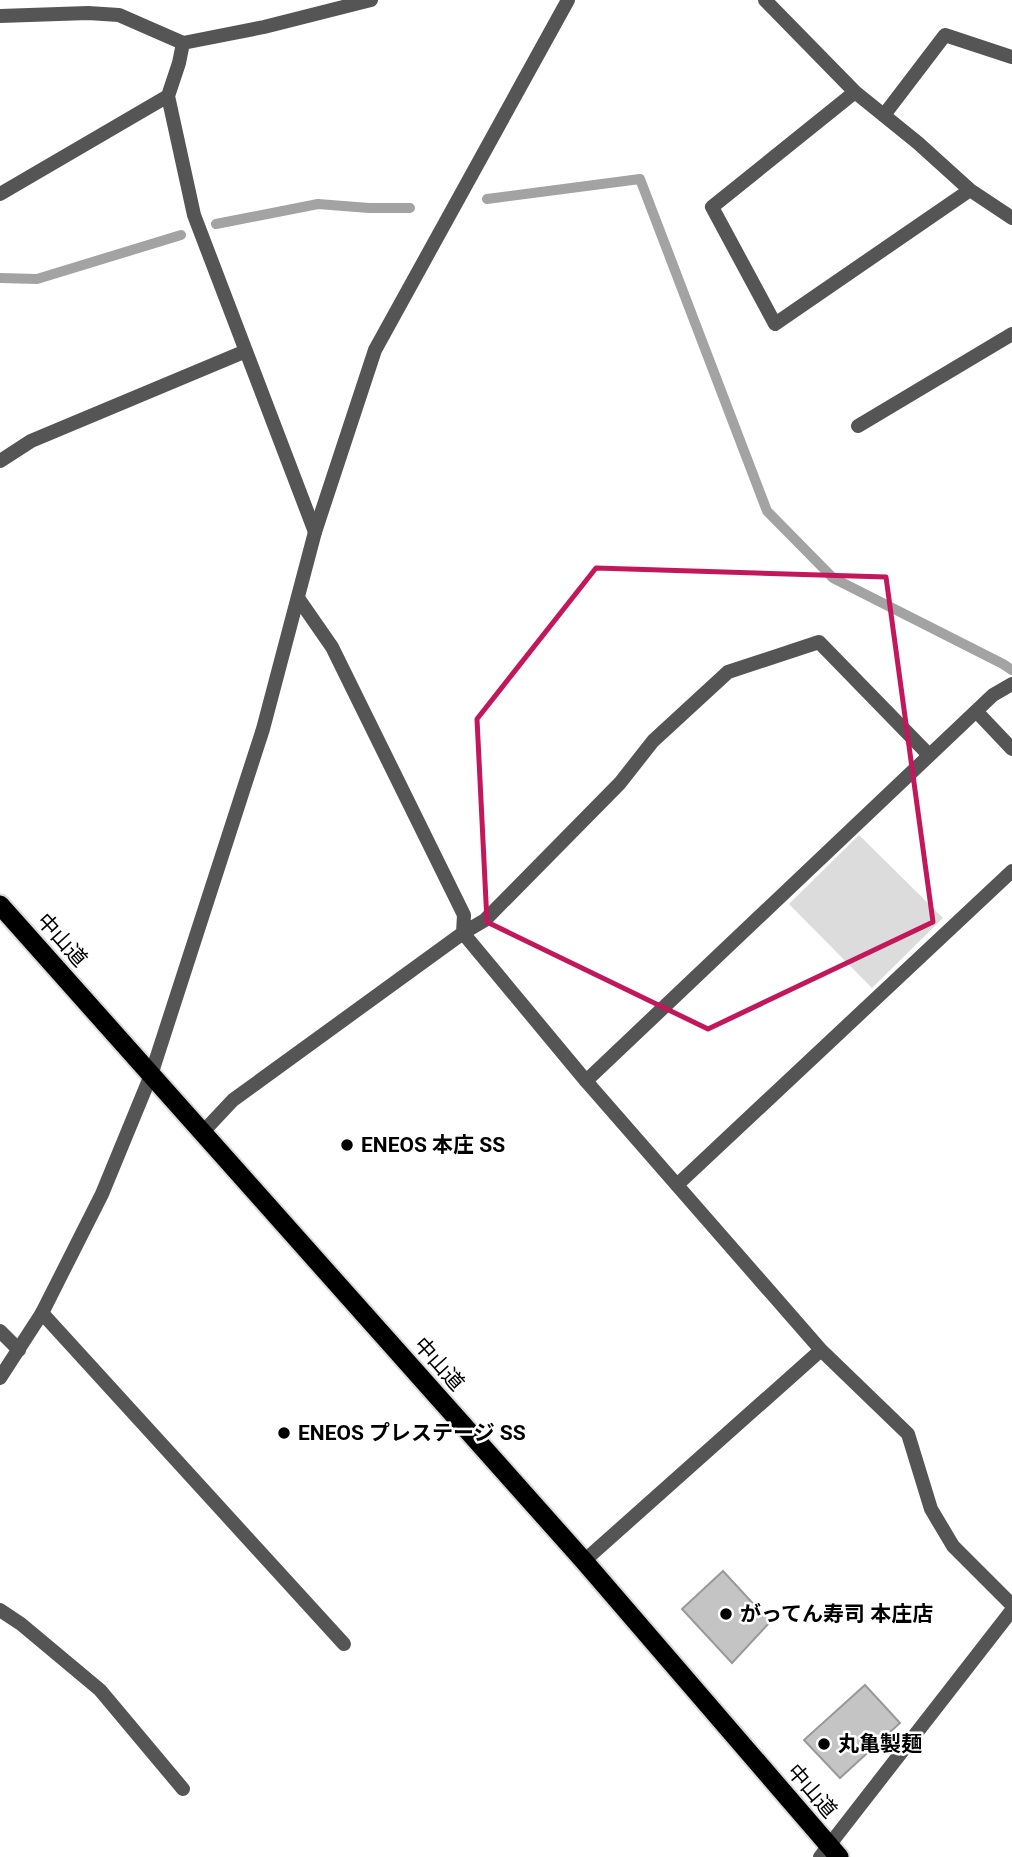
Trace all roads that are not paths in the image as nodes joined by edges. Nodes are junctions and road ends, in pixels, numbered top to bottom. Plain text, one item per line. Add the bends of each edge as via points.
1 (371, 0) edge
2 (568, 0) edge
3 (765, 0) edge
4 (0, 16) edge
5 (183, 43) junction
6 (1012, 57) edge
7 (855, 92) junction
8 (168, 96) junction
9 (884, 115) junction
10 (970, 191) junction
11 (0, 194) edge
12 (1012, 218) edge
13 (1012, 334) edge
14 (246, 351) junction
15 (858, 426) dead end
16 (0, 461) edge
17 (316, 532) junction
18 (298, 598) junction
19 (1010, 685) edge
20 (976, 711) junction
21 (1012, 749) edge
22 (929, 755) junction
23 (1012, 871) edge
24 (0, 905) edge
25 (463, 933) junction
26 (151, 1075) junction
27 (586, 1081) junction
28 (202, 1133) junction
29 (677, 1185) junction
30 (42, 1313) junction
31 (0, 1331) edge
32 (19, 1350) junction
33 (821, 1350) junction
34 (0, 1378) edge
35 (584, 1561) junction
36 (1012, 1605) edge
37 (0, 1610) edge
38 (1012, 1610) edge
39 (344, 1644) dead end
40 (183, 1789) dead end
41 (829, 1853) edge

1 - 5 street
2 - 17 street via 375,351
3 - 7 street
4 - 5 street via 119,15
5 - 8 street
6 - 9 street via 945,35
7 - 9 street
7 - 10 street via 712,207 775,324
8 - 11 street
8 - 14 street via 194,215
9 - 10 street
10 - 12 street
13 - 15 street
14 - 16 street via 31,441
14 - 17 street
17 - 18 street
18 - 25 street via 331,647 446,878 464,915
18 - 26 street via 263,729
19 - 20 street
20 - 21 street
20 - 22 street
22 - 25 street via 819,642 728,672 653,740 620,783 485,920
22 - 27 street
23 - 29 street
24 - 26 highway, 中山道
25 - 27 street
25 - 28 street via 233,1100
26 - 28 highway, 中山道
26 - 30 street via 102,1194
27 - 29 street
28 - 35 highway, 中山道
29 - 33 street
30 - 32 street
30 - 39 street
31 - 32 street
32 - 34 street
33 - 35 street
33 - 36 street via 908,1434 931,1509 953,1546
35 - 41 highway, 中山道
37 - 40 street via 100,1690
38 - 41 street

